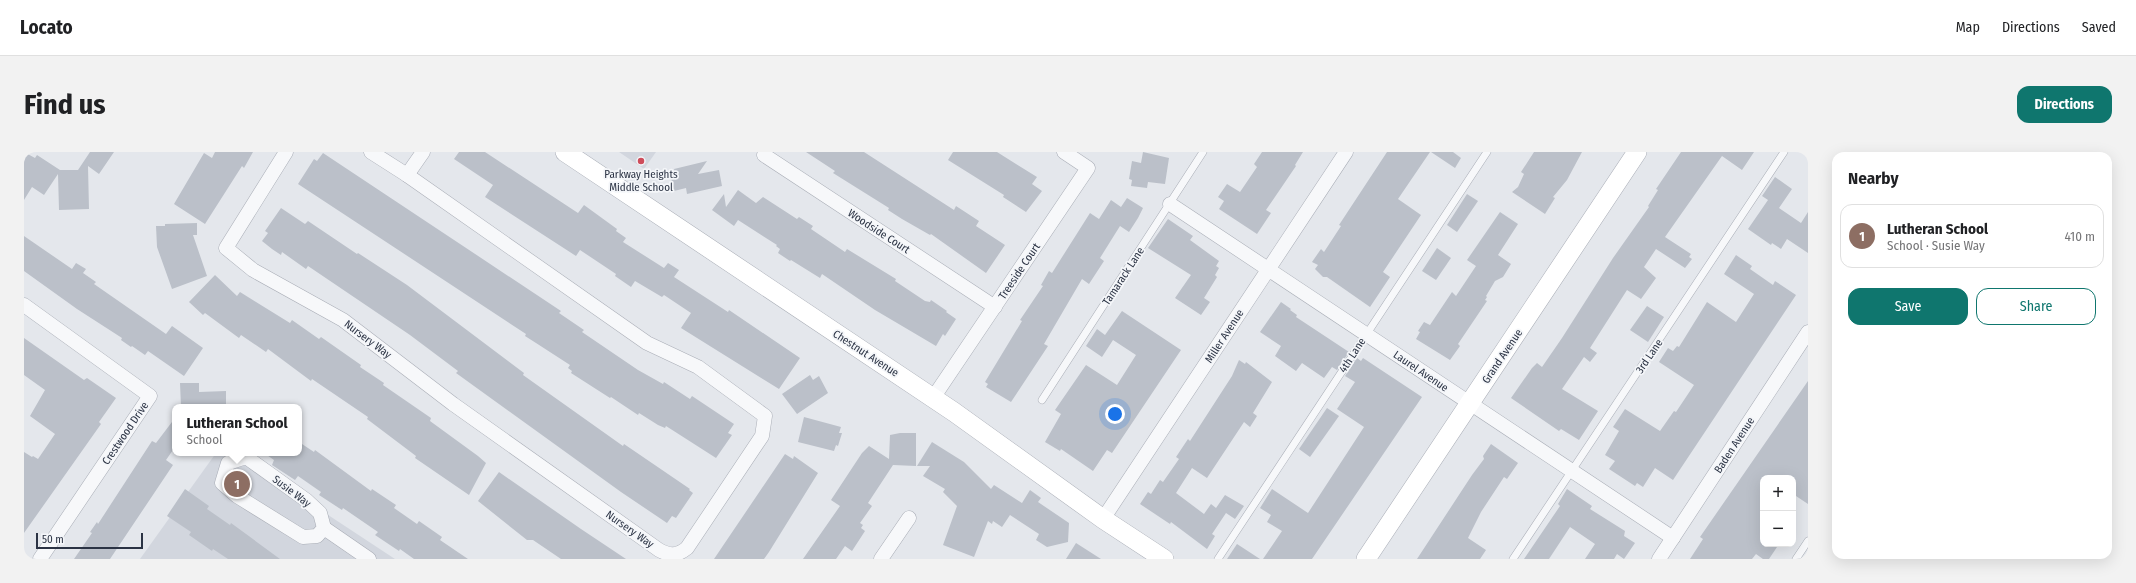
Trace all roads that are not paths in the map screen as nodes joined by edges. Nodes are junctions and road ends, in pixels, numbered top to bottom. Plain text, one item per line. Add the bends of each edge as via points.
1 (286, 152) edge
2 (371, 152) edge
3 (423, 152) edge
4 (564, 152) edge
5 (1064, 152) edge
6 (1203, 152) edge
7 (1346, 152) edge
8 (1487, 152) edge
9 (1636, 152) edge
10 (1784, 152) edge
11 (764, 155) dead end
12 (407, 175) junction
13 (1170, 204) junction
14 (1268, 269) junction
15 (24, 305) edge
16 (995, 307) junction
17 (1808, 332) edge
18 (1366, 334) junction
19 (933, 398) junction
20 (1042, 400) dead end
21 (1470, 404) junction
22 (1572, 470) junction
23 (909, 518) dead end
24 (1103, 519) junction
25 (324, 528) junction
26 (1673, 538) junction
27 (1808, 540) edge
28 (40, 559) edge
29 (369, 559) edge
30 (881, 559) edge
31 (1164, 559) edge
32 (1218, 559) edge
33 (1366, 559) edge
34 (1513, 559) edge
35 (1659, 559) edge
36 (1796, 559) edge

1 - 12 street, Nursery Way via 226,248 253,270 342,320 454,404 659,550 675,555 682,552 762,436 765,416 698,367 647,343
2 - 12 street, Nursery Way
3 - 12 street
4 - 19 main road, Chestnut Avenue
5 - 16 street, Treeside Court via 1088,168
6 - 13 lane, Tamarack Lane
7 - 14 street, Miller Avenue
8 - 18 lane, 4th Lane
9 - 21 main road, Grand Avenue
10 - 22 lane, 3rd Lane
11 - 16 street, Woodside Court
13 - 14 street, Laurel Avenue
13 - 20 lane, Tamarack Lane
14 - 18 street, Laurel Avenue
14 - 24 street, Miller Avenue
15 - 28 street, Crestwood Drive via 150,396
16 - 19 street, Treeside Court
17 - 26 street, Baden Avenue
18 - 21 street, Laurel Avenue
18 - 32 lane, 4th Lane
19 - 24 main road, Chestnut Avenue
21 - 22 street, Laurel Avenue
21 - 33 main road, Grand Avenue
22 - 26 street, Laurel Avenue
22 - 34 lane, 3rd Lane
23 - 30 street
24 - 31 main road, Chestnut Avenue
25 - 25 street, Susie Way via 317,536 302,537 237,496 222,483 228,463 246,457 320,512
25 - 29 street
26 - 35 street, Baden Avenue
27 - 36 lane

